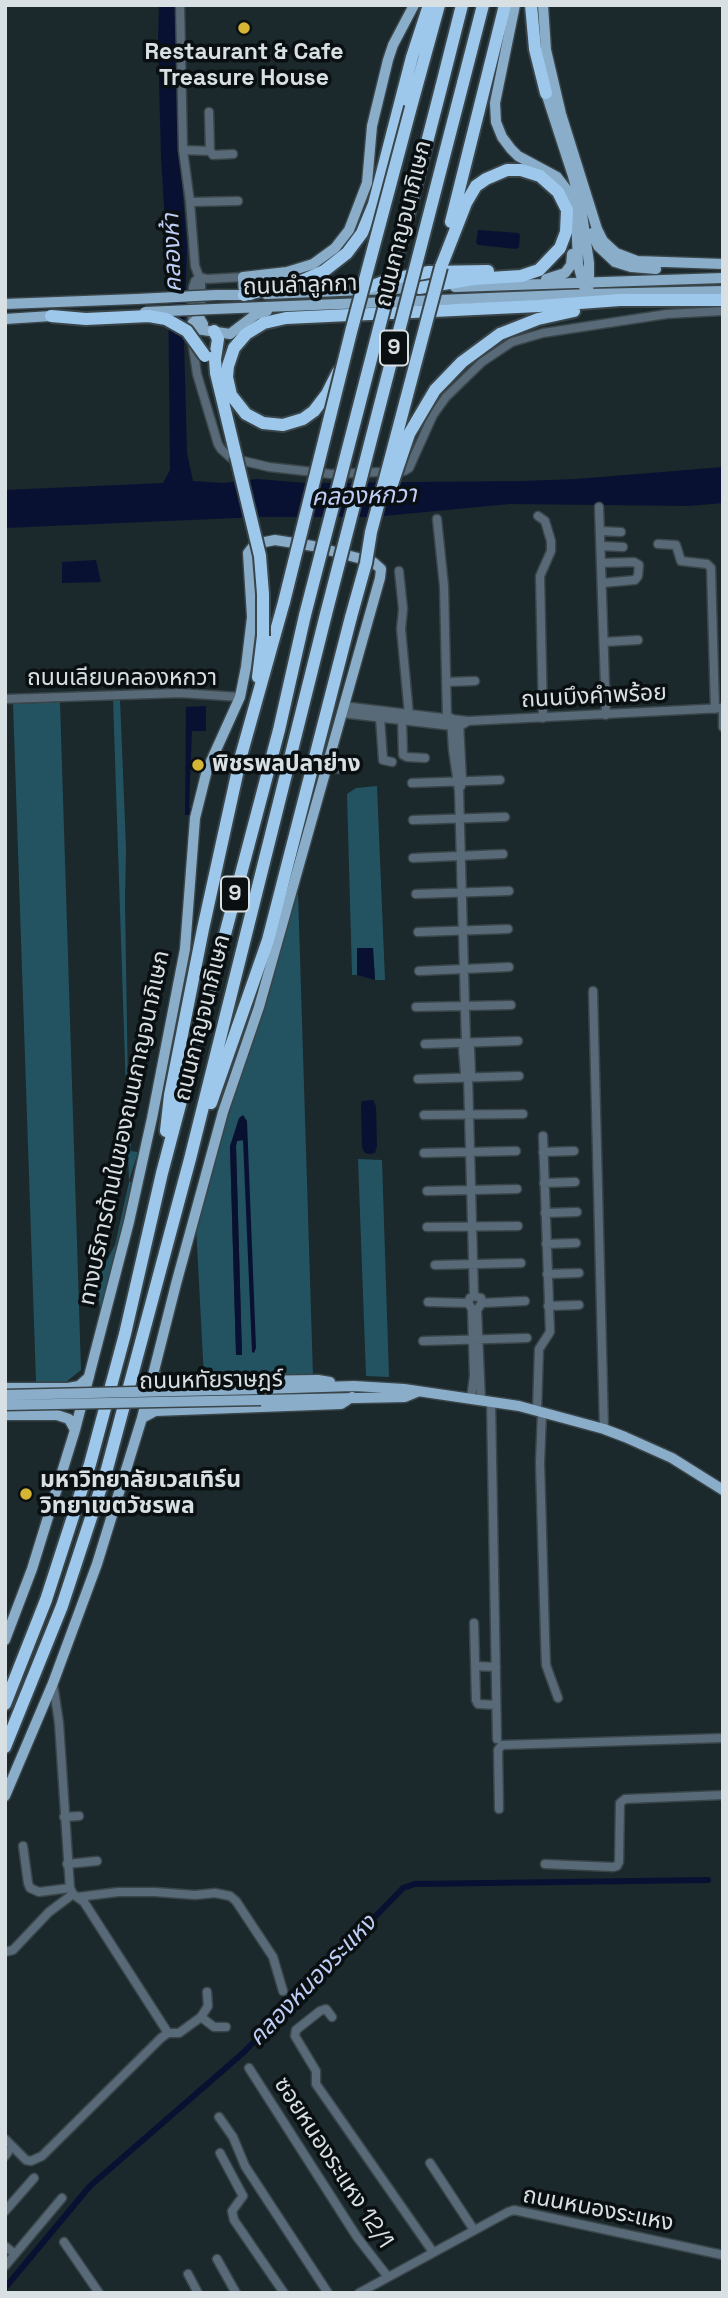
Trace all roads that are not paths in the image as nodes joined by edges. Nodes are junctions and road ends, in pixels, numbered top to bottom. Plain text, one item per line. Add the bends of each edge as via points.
1 (180, 5) edge
2 (415, 5) edge
3 (429, 5) edge
4 (439, 5) edge
5 (462, 5) edge
6 (483, 5) edge
7 (505, 5) edge
8 (515, 5) edge
9 (534, 6) edge
10 (550, 68) junction
11 (546, 93) junction
12 (209, 111) dead end
13 (183, 150) junction
14 (210, 151) junction
15 (233, 154) dead end
16 (573, 176) junction
17 (238, 201) dead end
18 (190, 202) junction
19 (577, 232) junction
20 (583, 251) junction
21 (543, 265) junction
22 (441, 267) junction
23 (723, 267) edge
24 (200, 277) junction
25 (243, 277) junction
26 (723, 278) edge
27 (648, 280) junction
28 (473, 286) junction
29 (419, 288) junction
30 (586, 288) junction
31 (359, 291) junction
32 (723, 291) edge
33 (648, 292) junction
34 (244, 295) junction
35 (568, 295) junction
36 (723, 300) edge
37 (668, 301) junction
38 (5, 304) edge
39 (288, 306) junction
40 (214, 309) junction
41 (723, 311) edge
42 (337, 314) junction
43 (51, 316) junction
44 (5, 319) edge
45 (199, 324) junction
46 (214, 331) junction
47 (351, 332) junction
48 (223, 408) junction
49 (599, 507) dead end
50 (538, 516) dead end
51 (437, 519) dead end
52 (600, 531) junction
53 (621, 531) dead end
54 (658, 544) dead end
55 (601, 546) junction
56 (623, 547) dead end
57 (366, 563) junction
58 (601, 563) junction
59 (399, 571) dead end
60 (602, 583) junction
61 (638, 640) dead end
62 (604, 642) junction
63 (475, 681) dead end
64 (446, 682) junction
65 (240, 697) junction
66 (5, 699) edge
67 (254, 705) junction
68 (719, 708) edge
69 (342, 710) junction
70 (606, 715) junction
71 (380, 718) junction
72 (405, 718) junction
73 (543, 718) junction
74 (456, 721) junction
75 (723, 727) edge
76 (425, 758) dead end
77 (392, 762) dead end
78 (325, 768) junction
79 (339, 769) dead end
80 (500, 780) dead end
81 (459, 781) junction
82 (412, 783) dead end
83 (505, 817) dead end
84 (459, 819) junction
85 (413, 820) dead end
86 (503, 854) dead end
87 (460, 856) junction
88 (414, 858) dead end
89 (509, 891) dead end
90 (462, 893) junction
91 (416, 894) dead end
92 (509, 929) dead end
93 (463, 930) junction
94 (418, 932) dead end
95 (509, 967) dead end
96 (464, 969) junction
97 (419, 971) dead end
98 (593, 991) dead end
99 (511, 1005) dead end
100 (416, 1007) dead end
101 (465, 1007) junction
102 (517, 1041) dead end
103 (466, 1043) junction
104 (425, 1044) dead end
105 (519, 1076) dead end
106 (468, 1078) junction
107 (418, 1079) dead end
108 (523, 1114) dead end
109 (424, 1115) dead end
110 (469, 1116) junction
111 (543, 1136) dead end
112 (516, 1151) dead end
113 (574, 1151) dead end
114 (543, 1152) junction
115 (424, 1153) dead end
116 (470, 1153) junction
117 (190, 1159) junction
118 (162, 1173) junction
119 (575, 1182) dead end
120 (544, 1183) junction
121 (516, 1189) dead end
122 (471, 1190) junction
123 (427, 1191) dead end
124 (577, 1212) dead end
125 (545, 1213) junction
126 (518, 1226) dead end
127 (427, 1227) dead end
128 (472, 1227) junction
129 (576, 1243) dead end
130 (546, 1244) junction
131 (521, 1263) dead end
132 (473, 1264) junction
133 (435, 1265) dead end
134 (579, 1273) dead end
135 (547, 1274) junction
136 (525, 1301) dead end
137 (428, 1302) dead end
138 (475, 1304) junction
139 (579, 1305) dead end
140 (548, 1306) junction
141 (527, 1338) dead end
142 (476, 1340) junction
143 (423, 1341) dead end
144 (153, 1375) junction
145 (89, 1377) junction
146 (180, 1382) junction
147 (5, 1388) edge
148 (353, 1391) junction
149 (261, 1394) junction
150 (5, 1395) edge
151 (481, 1401) junction
152 (5, 1405) edge
153 (180, 1410) junction
154 (540, 1411) junction
155 (5, 1415) edge
156 (142, 1418) junction
157 (604, 1429) junction
158 (75, 1430) junction
159 (723, 1490) edge
160 (474, 1623) dead end
161 (5, 1640) edge
162 (475, 1666) junction
163 (496, 1667) junction
164 (53, 1683) junction
165 (558, 1698) dead end
166 (5, 1704) edge
167 (496, 1705) junction
168 (723, 1738) edge
169 (497, 1739) dead end
170 (5, 1747) edge
171 (723, 1795) edge
172 (5, 1796) edge
173 (499, 1810) dead end
174 (79, 1816) dead end
175 (64, 1817) junction
176 (23, 1846) dead end
177 (97, 1861) dead end
178 (67, 1864) junction
179 (545, 1864) dead end
180 (74, 1893) junction
181 (5, 1952) edge
182 (283, 1991) dead end
183 (206, 1992) dead end
184 (201, 2017) junction
185 (332, 2017) dead end
186 (226, 2026) dead end
187 (168, 2033) junction
188 (249, 2068) dead end
189 (219, 2117) dead end
190 (5, 2139) edge
191 (220, 2153) dead end
192 (430, 2163) dead end
193 (245, 2166) junction
194 (232, 2174) junction
195 (34, 2178) dead end
196 (62, 2198) dead end
197 (5, 2211) edge
198 (474, 2230) junction
199 (64, 2242) dead end
200 (5, 2246) edge
201 (433, 2252) junction
202 (15, 2254) junction
203 (723, 2255) edge
204 (217, 2259) dead end
205 (5, 2266) edge
206 (187, 2274) dead end
207 (388, 2277) junction
208 (375, 2289) edge
209 (231, 2291) edge
210 (99, 2293) edge
211 (198, 2293) edge
212 (284, 2293) edge
213 (328, 2293) edge
214 (359, 2293) edge

1 - 13 street
2 - 25 main road via 388,60 372,126 367,183 349,230 313,264
3 - 34 highway via 362,233 324,271
4 - 47 highway, bridge
5 - 118 highway, ถนนกาญจนาภิเษก / 9, bridge
6 - 117 highway, ถนนกาญจนาภิเษก / 9, bridge
7 - 22 highway
8 - 19 main road via 495,116 502,137 514,152 568,189 576,207
9 - 10 main road
9 - 11 highway via 536,49
10 - 11 main road
10 - 23 main road via 565,130 606,244 636,261
11 - 16 main road
12 - 14 street
13 - 14 street
13 - 18 street
14 - 15 street via 213,155
16 - 20 main road via 583,218
16 - 23 main road via 594,238 615,262 642,268
17 - 18 street
18 - 24 street via 195,266
19 - 20 main road
19 - 28 main road via 571,265 560,276
20 - 30 main road
21 - 22 highway via 560,248 568,225 565,205 552,185 535,173 514,170 495,174 472,192
21 - 29 highway via 539,271 521,276
21 - 31 highway via 517,271 429,272
22 - 57 highway, bridge
24 - 25 street
24 - 45 street via 193,286
25 - 34 main road
26 - 27 main road, ถนนลำลูกกา
27 - 30 main road, ถนนลำลูกกา
27 - 33 main road
28 - 29 main road, ถนนลำลูกกา
28 - 30 main road, ถนนลำลูกกา
29 - 31 main road, ถนนลำลูกกา
30 - 33 main road, ถนนลำลูกกา
30 - 35 main road, ถนนลำลูกกา
31 - 34 main road, ถนนลำลูกกา
32 - 33 main road, ถนนลำลูกกา
34 - 38 main road, ถนนลำลูกกา, bridge
35 - 39 main road, ถนนลำลูกกา
35 - 42 highway via 550,300
36 - 37 highway
37 - 42 highway
37 - 57 highway, bridge via 554,314 500,334 471,354 444,379 415,422
39 - 40 main road, ถนนลำลูกกา
39 - 46 main road via 260,312 233,333
40 - 43 main road, ถนนลำลูกกา, bridge
40 - 45 main road via 235,314 235,326 225,329
41 - 45 street via 667,313 512,342 482,362 446,397 404,471 331,474 270,467 225,454 197,374 192,338
42 - 47 highway, bridge via 270,321 251,329 234,348 228,366 228,386 236,402 258,421 282,425 310,415 333,384
43 - 44 main road, ถนนลำลูกกา
43 - 48 highway, bridge via 166,319 187,331 205,356
45 - 46 main road
46 - 48 highway
47 - 67 highway, bridge
48 - 67 highway, bridge via 263,576 263,636
49 - 52 street
50 - 73 street via 545,521 551,541 540,576
51 - 64 street
52 - 53 street
52 - 55 street
54 - 68 street via 676,545 681,561 711,568
55 - 56 street
55 - 58 street
57 - 117 highway, bridge via 268,940
58 - 60 street
58 - 60 street via 639,565 635,580
59 - 72 street
60 - 62 street
61 - 62 street
62 - 70 street
63 - 64 street
64 - 74 street
65 - 66 street, ถนนเลียบคลองหกวา via 180,694
65 - 69 main road, ทางบริการด้านในของถนนกาญจนาภิเษก via 252,617 248,553 264,541 286,541 373,562 381,569
65 - 145 main road, ทางบริการด้านในของถนนกาญจนาภิเษก via 207,770 195,818 185,949 166,1050
67 - 118 highway via 202,929 170,1096
68 - 70 street, ถนนบึงคำพร้อย
68 - 75 street
69 - 71 street, ถนนบึงคำพร้อย
69 - 72 street, ถนนบึงคำพร้อย
69 - 78 main road
70 - 73 street, ถนนบึงคำพร้อย
71 - 72 street, ถนนบึงคำพร้อย
71 - 77 street via 383,760
72 - 74 street, ถนนบึงคำพร้อย
72 - 76 street via 403,755
73 - 74 street, ถนนบึงคำพร้อย
74 - 81 street
78 - 79 street
78 - 144 main road via 259,1007 223,1112
80 - 81 street
81 - 82 street
81 - 84 street
83 - 84 street
84 - 85 street
84 - 87 street
86 - 87 street
87 - 88 street
87 - 90 street
89 - 90 street
90 - 91 street
90 - 93 street
92 - 93 street
93 - 94 street
93 - 96 street
95 - 96 street
96 - 97 street
96 - 101 street
98 - 157 street
99 - 101 street
100 - 101 street
101 - 103 street
102 - 103 street
103 - 104 street
103 - 106 street via 470,1048
105 - 106 street
106 - 107 street
106 - 110 street
108 - 110 street
109 - 110 street
110 - 116 street
111 - 114 street
112 - 116 street
113 - 114 street
114 - 120 street
115 - 116 street
116 - 122 street
117 - 170 highway, ถนนกาญจนาภิเษก / 9 via 107,1469 62,1606
118 - 166 highway, ถนนกาญจนาภิเษก / 9 via 90,1464 46,1600
119 - 120 street
120 - 125 street
121 - 122 street
122 - 123 street
122 - 128 street
124 - 125 street
125 - 130 street
126 - 128 street
127 - 128 street
128 - 132 street
129 - 130 street
130 - 135 street
131 - 132 street
132 - 133 street
132 - 138 street
134 - 135 street
135 - 140 street
136 - 138 street
137 - 138 street
138 - 142 street
139 - 140 street
140 - 154 street via 550,1332 538,1349
141 - 142 street
142 - 143 street
142 - 151 street
144 - 146 main road
144 - 156 main road
145 - 147 main road via 68,1388
145 - 158 main road, ทางบริการด้านในของถนนกาญจนาภิเษก
146 - 148 main road via 318,1380
146 - 153 main road via 173,1398
148 - 149 main road, ถนนหทัยราษฎร์
148 - 151 main road, ถนนหทัยราษฎร์ via 405,1397 418,1392
148 - 153 main road via 341,1404
149 - 150 main road, ถนนหทัยราษฎร์, bridge
149 - 152 main road, ถนนหทัยราษฎร์, bridge
151 - 154 main road, ถนนหทัยราษฎร์
151 - 163 street
153 - 156 main road via 155,1410
154 - 157 main road, ถนนหทัยราษฎร์
154 - 165 street via 545,1637 547,1665
155 - 158 main road via 57,1415 69,1419
156 - 164 main road via 97,1564
157 - 159 main road, ถนนหทัยราษฎร์ via 672,1458
158 - 161 main road, ทางบริการด้านในของถนนกาญจนาภิเษก
160 - 162 street
162 - 163 street
162 - 167 street via 478,1704
163 - 167 street
164 - 172 main road
164 - 175 street
167 - 169 street
168 - 173 street via 502,1745 498,1750
171 - 179 street via 625,1799 620,1804 617,1866
174 - 175 street
175 - 178 street
176 - 180 street via 30,1888
177 - 178 street
178 - 180 street
180 - 181 street via 13,1950
180 - 182 street via 230,1896 273,1957
180 - 187 street
183 - 184 street via 208,2006
184 - 186 street via 214,2027
184 - 187 street via 179,2033
185 - 201 street via 324,2009 296,2030 295,2036 316,2071 316,2084
187 - 190 street via 42,2156 26,2160
188 - 207 street, ซอยหนองระแหง 12/1 via 357,2237
189 - 193 street
191 - 194 street
192 - 198 street
193 - 194 street
193 - 213 street
194 - 212 street via 243,2196 232,2211 234,2220
195 - 197 street
196 - 202 street
198 - 201 street, ถนนหนองระแหง
198 - 203 street, ถนนหนองระแหง via 521,2210
199 - 210 street
200 - 202 street
201 - 207 street, ถนนหนองระแหง
202 - 205 street
204 - 209 street
206 - 211 street
207 - 208 street, ถนนหนองระแหง
208 - 214 street, ถนนหนองระแหง

